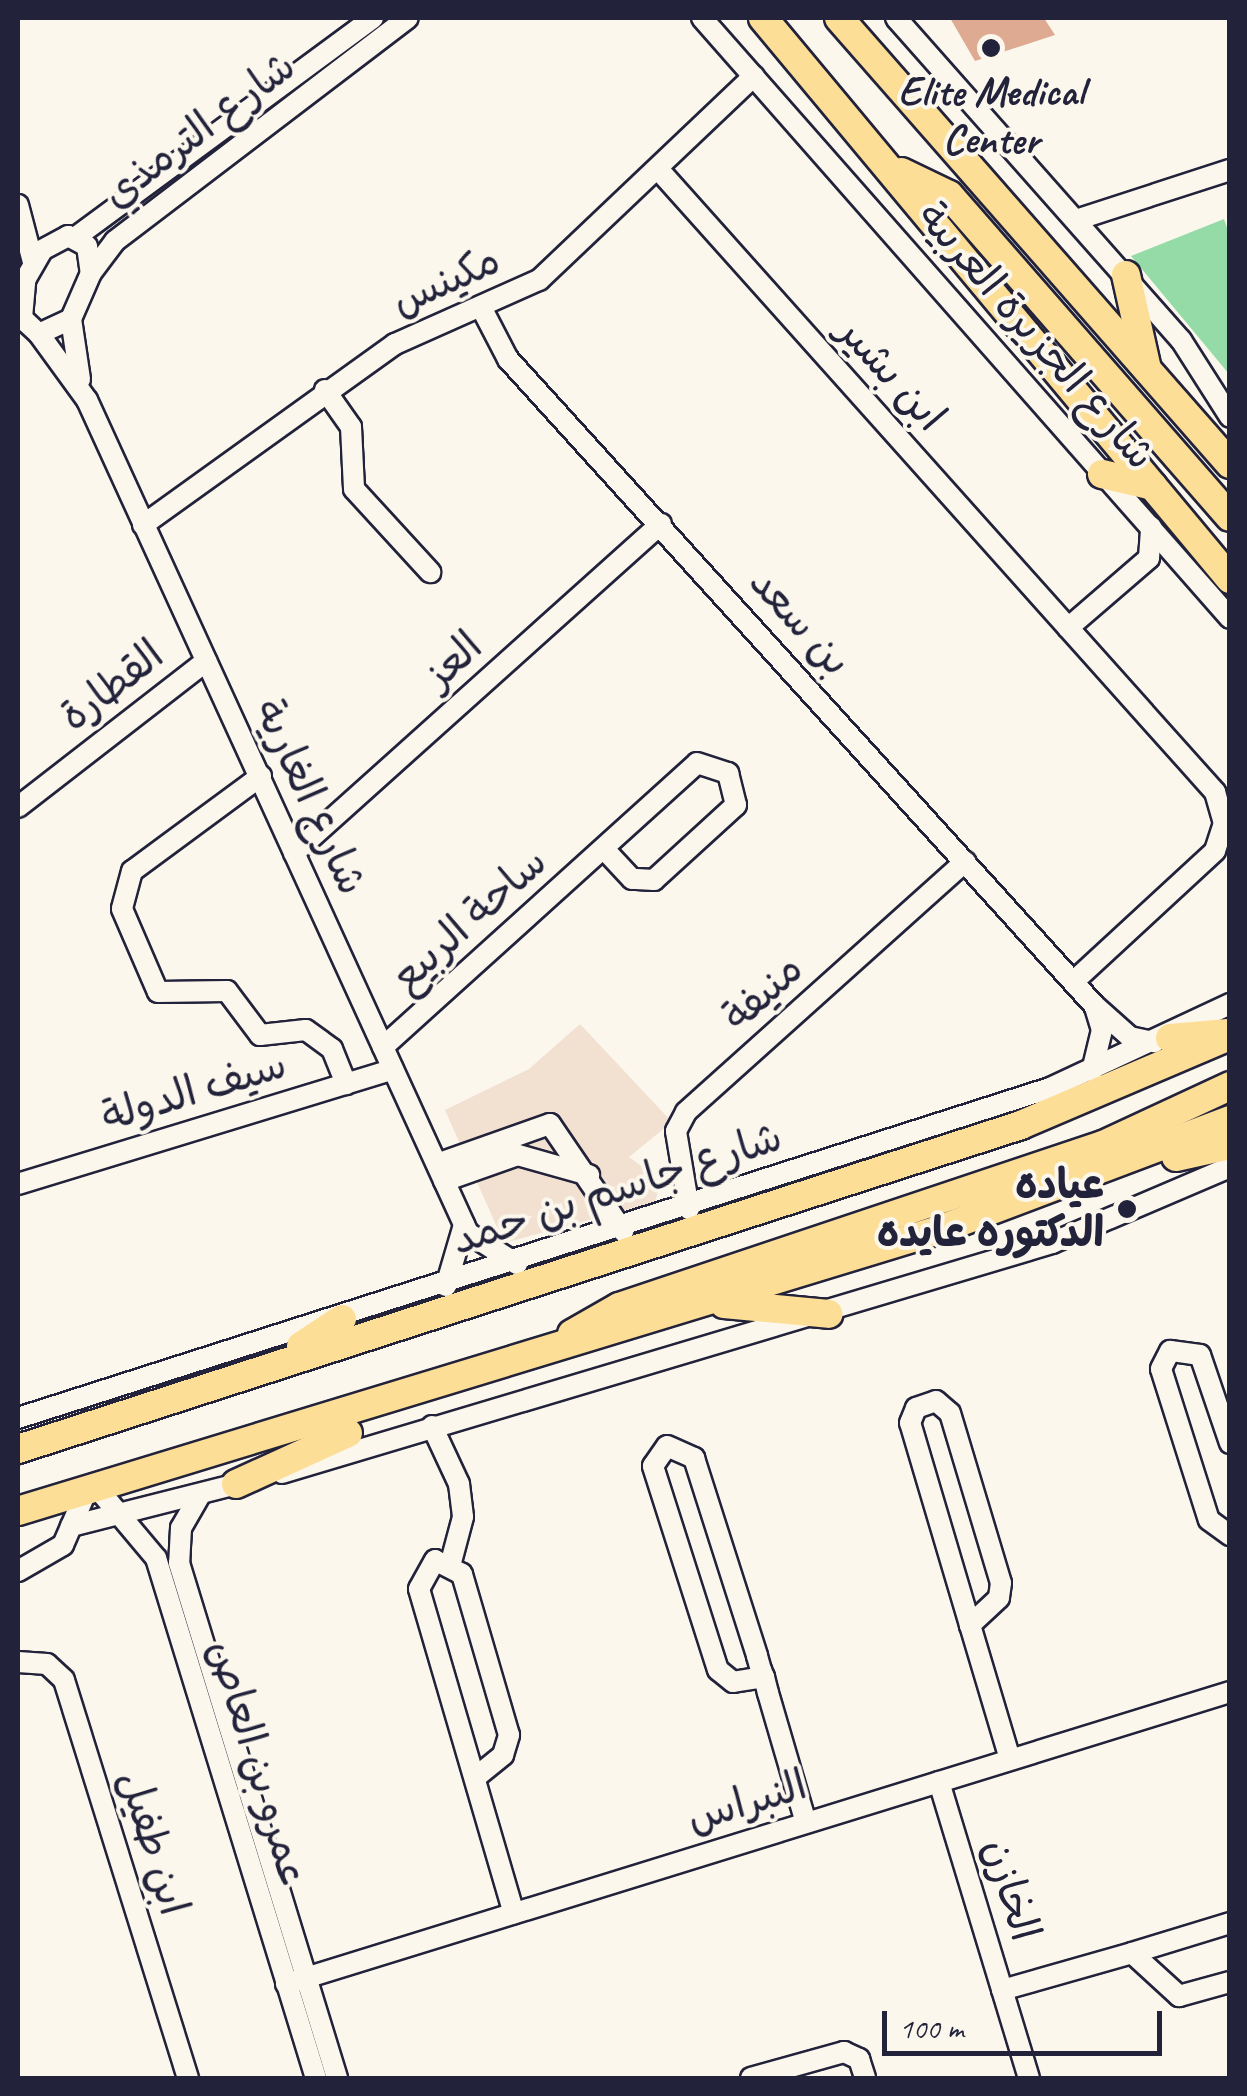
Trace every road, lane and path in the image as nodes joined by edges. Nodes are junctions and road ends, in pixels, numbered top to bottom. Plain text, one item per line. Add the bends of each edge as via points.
1 (373, 18) edge
2 (702, 18) edge
3 (762, 18) edge
4 (839, 18) edge
5 (896, 18) edge
6 (402, 19) edge
7 (754, 76) junction
8 (658, 169) junction
9 (1230, 170) edge
10 (900, 172) junction
11 (19, 207) edge
12 (1120, 210) junction
13 (1079, 218) junction
14 (68, 238) junction
15 (1105, 250) junction
16 (91, 274) junction
17 (1126, 275) junction
18 (25, 277) edge
19 (480, 307) junction
20 (71, 319) junction
21 (29, 331) edge
22 (1148, 371) junction
23 (325, 390) junction
24 (87, 400) junction
25 (1230, 416) edge
26 (1230, 464) edge
27 (1102, 474) junction
28 (1153, 486) junction
29 (1230, 518) edge
30 (661, 524) junction
31 (143, 525) junction
32 (1151, 527) junction
33 (430, 572) dead end
34 (1230, 579) edge
35 (1230, 618) edge
36 (1068, 628) junction
37 (206, 660) junction
38 (261, 776) junction
39 (1226, 803) edge
40 (18, 807) edge
41 (604, 848) junction
42 (294, 853) junction
43 (965, 862) junction
44 (1075, 980) junction
45 (1230, 1004) edge
46 (1094, 1005) junction
47 (1230, 1035) edge
48 (1162, 1040) junction
49 (383, 1047) junction
50 (393, 1069) junction
51 (1092, 1071) junction
52 (346, 1084) junction
53 (1230, 1086) edge
54 (1230, 1120) edge
55 (1230, 1146) edge
56 (498, 1150) junction
57 (1144, 1158) junction
58 (1230, 1167) edge
59 (440, 1173) junction
60 (591, 1176) junction
61 (18, 1184) edge
62 (689, 1209) junction
63 (464, 1225) junction
64 (622, 1243) junction
65 (580, 1245) joint
66 (517, 1264) junction
67 (446, 1286) junction
68 (708, 1302) junction
69 (829, 1314) junction
70 (342, 1319) junction
71 (547, 1354) junction
72 (282, 1361) junction
73 (383, 1405) junction
74 (18, 1418) edge
75 (432, 1426) junction
76 (1230, 1443) edge
77 (18, 1449) edge
78 (236, 1484) junction
79 (92, 1490) junction
80 (200, 1496) junction
81 (18, 1511) edge
82 (121, 1515) junction
83 (71, 1526) junction
84 (1230, 1535) edge
85 (451, 1562) junction
86 (18, 1571) edge
87 (970, 1626) junction
88 (192, 1640) junction
89 (18, 1662) edge
90 (764, 1678) junction
91 (1230, 1692) edge
92 (1010, 1760) junction
93 (476, 1777) junction
94 (939, 1782) junction
95 (806, 1823) junction
96 (514, 1913) junction
97 (1230, 1923) edge
98 (1132, 1953) junction
99 (296, 1981) junction
100 (1230, 1982) edge
101 (1002, 1990) junction
102 (188, 2078) edge
103 (316, 2078) edge
104 (337, 2078) edge
105 (752, 2078) edge
106 (865, 2078) edge
107 (1029, 2078) edge

1 - 14 street, شارع الترمذي
2 - 7 street, شارع الجزيرة العربية
3 - 10 main road, شارع الجزيرة العربية
4 - 22 main road, شارع الجزيرة العربية
5 - 13 street
6 - 16 street, شارع الترمذي via 114,240
7 - 8 street, مكينس
7 - 27 street, شارع الجزيرة العربية
8 - 19 street, مكينس via 538,280
8 - 36 street, ابن بشير
9 - 12 street
10 - 28 main road, شارع الجزيرة العربية
10 - 29 main road via 949,194
11 - 14 street
11 - 18 street
12 - 13 street
12 - 15 street
13 - 15 street
14 - 16 street via 92,257
14 - 18 street, شارع الترمذي
15 - 17 street
16 - 20 street, شارع الترمذي
17 - 22 main road
17 - 25 street
18 - 21 street via 20,306
19 - 23 street, مكينس via 422,328
19 - 30 street, بن سعد via 508,359
20 - 21 street
20 - 24 street, شارع الغارية
21 - 24 street, شارع الغارية
22 - 26 main road, شارع الجزيرة العربية
23 - 31 street, مكينس
23 - 33 street via 351,427 354,489
24 - 31 street, شارع الغارية
27 - 28 main road
27 - 32 street, شارع الجزيرة العربية
28 - 34 main road, شارع الجزيرة العربية
30 - 42 street, العز
30 - 43 street, بن سعد
31 - 37 street, شارع الغارية
32 - 35 street, شارع الجزيرة العربية
32 - 36 street via 1150,558
36 - 39 street, ابن بشير
37 - 38 street, شارع الغارية
37 - 40 street, القطارة
38 - 42 street, شارع الغارية
38 - 52 street via 132,871 122,909 158,992 176,998 213,988 227,992 260,1035 306,1030 332,1049
39 - 44 street, ابن بشير via 1216,851
41 - 41 street, ساحة الربيع via 632,879 654,880 736,805 728,773 697,763
41 - 49 street, ساحة الربيع
42 - 49 street, شارع الغارية
43 - 44 street, بن سعد
43 - 62 street, منيفة via 686,1112 676,1131
44 - 46 street, بن سعد
45 - 48 street, شارع جاسم بن حمد
46 - 48 street, بن سعد via 1130,1037
46 - 51 street via 1102,1030
47 - 48 main road
47 - 64 main road, شارع جاسم بن حمد via 1021,1126
48 - 51 street, شارع جاسم بن حمد
49 - 50 street, شارع الغارية
50 - 52 street, سيف الدولة
50 - 59 street, شارع الغارية
51 - 62 street, شارع جاسم بن حمد
52 - 61 street, سيف الدولة
53 - 71 main road via 1020,1176 619,1307
54 - 57 main road
55 - 57 main road
56 - 59 street
56 - 60 street via 549,1158
56 - 60 street via 550,1124
57 - 68 main road
58 - 69 street via 1052,1244
59 - 63 street, شارع الغارية
60 - 64 street
62 - 64 street, شارع جاسم بن حمد
63 - 66 street, شارع الغارية via 478,1246
63 - 67 street
64 - 65 main road
64 - 72 main road, شارع جاسم بن حمد
65 - 66 street, شارع جاسم بن حمد
66 - 67 street, شارع جاسم بن حمد
67 - 70 street, شارع جاسم بن حمد
68 - 69 main road
68 - 71 main road
69 - 75 street
70 - 72 main road
70 - 74 street, شارع جاسم بن حمد
71 - 73 main road
72 - 77 main road, شارع جاسم بن حمد
73 - 78 main road via 351,1432
73 - 79 main road
75 - 78 street
75 - 85 street via 459,1484 463,1517
76 - 84 street via 1200,1355 1170,1351 1161,1369 1210,1520
78 - 80 street
79 - 81 main road
79 - 82 street, عمرو بن العاص
79 - 83 street
80 - 82 street
80 - 88 street, عمرو بن العاص via 178,1541
82 - 83 street
82 - 88 street, عمرو بن العاص via 152,1549
83 - 86 street via 42,1564
85 - 93 street via 509,1735 503,1756
85 - 93 street via 430,1563 418,1583
87 - 87 street via 1000,1598 1002,1583 949,1409 926,1402 910,1423
87 - 92 street
88 - 99 street, عمرو بن العاص
89 - 102 street, ابن طفيل via 46,1664 64,1680
90 - 90 street via 694,1458 666,1446 653,1466 718,1670 733,1682
90 - 95 street
91 - 92 street, النبراس
92 - 94 street, النبراس
93 - 96 street
94 - 95 street, النبراس
94 - 101 street, الخازن
95 - 96 street, النبراس
96 - 99 street, النبراس
97 - 98 street
98 - 100 street via 1179,1996
98 - 101 street
99 - 103 street, عمرو بن العاص
99 - 104 street, عمرو بن العاص
101 - 107 street, الخازن
105 - 106 street via 844,2052 859,2059

